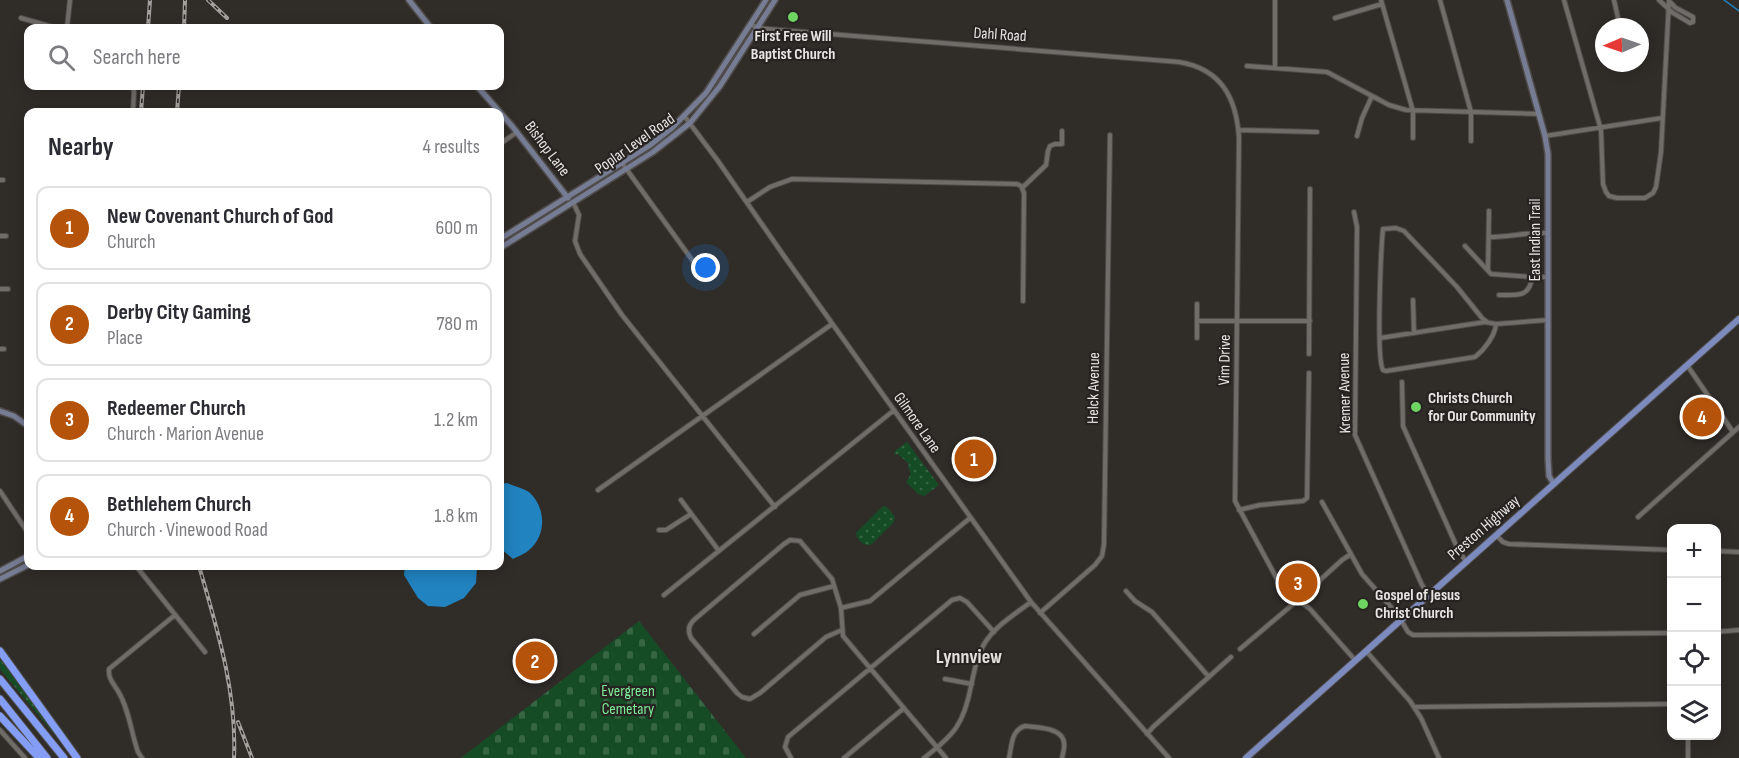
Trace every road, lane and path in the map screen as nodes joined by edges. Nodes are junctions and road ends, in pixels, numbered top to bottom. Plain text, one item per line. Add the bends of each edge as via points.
1 (70, 0) edge
2 (409, 0) edge
3 (766, 0) edge
4 (775, 0) edge
5 (1275, 0) edge
6 (1440, 0) edge
7 (1507, 0) edge
8 (1564, 0) edge
9 (1614, 0) edge
10 (1659, 0) edge
11 (1668, 1) edge
12 (1382, 2) edge
13 (1668, 8) junction
14 (21, 18) dead end
15 (1335, 18) dead end
16 (1618, 18) edge
17 (42, 24) edge
18 (67, 24) edge
19 (428, 24) edge
20 (751, 24) junction
21 (757, 28) junction
22 (1247, 66) dead end
23 (1275, 67) junction
24 (134, 90) edge
25 (480, 90) edge
26 (1372, 96) junction
27 (1232, 102) joint
28 (133, 108) edge
29 (496, 108) edge
30 (1412, 110) junction
31 (1471, 112) junction
32 (1539, 114) junction
33 (504, 117) edge
34 (685, 117) junction
35 (1662, 118) junction
36 (690, 123) junction
37 (1600, 127) junction
38 (1238, 130) junction
39 (1062, 131) dead end
40 (517, 132) junction
41 (1317, 132) dead end
42 (1110, 135) dead end
43 (1357, 136) dead end
44 (1545, 136) junction
45 (1413, 138) dead end
46 (504, 141) edge
47 (1471, 141) dead end
48 (622, 163) junction
49 (626, 169) junction
50 (1022, 188) junction
51 (1310, 189) dead end
52 (567, 197) junction
53 (572, 202) junction
54 (747, 202) junction
55 (1489, 211) dead end
56 (1354, 212) dead end
57 (1548, 233) junction
58 (0, 236) edge
59 (6, 236) dead end
60 (504, 236) edge
61 (1489, 237) junction
62 (504, 245) edge
63 (1465, 246) dead end
64 (698, 268) dead end
65 (1488, 271) junction
66 (1532, 277) junction
67 (1548, 277) junction
68 (0, 289) edge
69 (8, 289) dead end
70 (1499, 295) dead end
71 (1413, 300) dead end
72 (1023, 301) dead end
73 (1197, 304) dead end
74 (1739, 319) edge
75 (1548, 320) junction
76 (1198, 321) junction
77 (1237, 321) junction
78 (1310, 321) junction
79 (1487, 322) junction
80 (832, 324) junction
81 (1496, 324) junction
82 (1414, 333) junction
83 (1197, 338) dead end
84 (1380, 338) junction
85 (1310, 354) dead end
86 (1687, 365) junction
87 (1310, 373) dead end
88 (1402, 382) dead end
89 (0, 411) edge
90 (894, 411) junction
91 (703, 416) junction
92 (24, 423) edge
93 (1739, 427) edge
94 (1733, 432) junction
95 (1554, 484) junction
96 (598, 490) dead end
97 (0, 491) edge
98 (681, 500) dead end
99 (1322, 502) dead end
100 (775, 507) junction
101 (1239, 510) junction
102 (691, 514) junction
103 (1638, 517) dead end
104 (970, 518) junction
105 (24, 526) edge
106 (659, 530) dead end
107 (1496, 535) junction
108 (1667, 550) edge
109 (1721, 551) edge
110 (719, 552) junction
111 (1739, 552) edge
112 (1351, 554) junction
113 (24, 558) edge
114 (1466, 562) junction
115 (24, 567) edge
116 (3, 570) edge
117 (139, 570) edge
118 (0, 579) edge
119 (834, 586) junction
120 (1126, 591) dead end
121 (664, 595) dead end
122 (1429, 595) junction
123 (1298, 600) junction
124 (1031, 602) junction
125 (1292, 604) junction
126 (841, 608) junction
127 (1040, 613) junction
128 (175, 615) junction
129 (1400, 620) junction
130 (842, 630) junction
131 (1739, 630) edge
132 (994, 632) junction
133 (1721, 632) edge
134 (1667, 633) edge
135 (754, 634) dead end
136 (1240, 649) dead end
137 (0, 651) edge
138 (1366, 651) junction
139 (205, 652) dead end
140 (1231, 657) dead end
141 (1355, 660) junction
142 (870, 668) junction
143 (1209, 677) junction
144 (0, 679) edge
145 (945, 679) dead end
146 (972, 684) junction
147 (0, 699) edge
148 (1667, 704) edge
149 (1414, 707) junction
150 (903, 708) junction
151 (0, 716) edge
152 (0, 730) edge
153 (1147, 734) junction
154 (1688, 740) edge
155 (937, 747) junction
156 (25, 758) edge
157 (39, 758) edge
158 (47, 758) edge
159 (64, 758) edge
160 (77, 758) edge
161 (141, 758) edge
162 (791, 758) edge
163 (844, 758) edge
164 (924, 758) edge
165 (946, 758) edge
166 (1009, 758) edge
167 (1062, 758) edge
168 (1168, 758) edge
169 (1246, 758) edge
170 (1439, 758) edge
171 (1689, 758) edge

1 - 18 street
2 - 19 main road
3 - 20 main road, Poplar Level Road
4 - 21 main road, Poplar Level Road
5 - 23 street
6 - 31 street
7 - 32 main road, East Indian Trail
8 - 37 street
9 - 16 street
10 - 13 street
11 - 13 street
11 - 13 street via 1693,17 1693,22
12 - 15 street
12 - 30 street
13 - 35 street
14 - 17 street
20 - 21 street, Dahl Road
20 - 34 main road, Poplar Level Road via 706,93
21 - 27 street, Dahl Road via 1179,62 1214,76
21 - 36 main road, Poplar Level Road via 720,86
22 - 23 street
23 - 26 street via 1328,72
24 - 28 street
25 - 29 main road, Bishop Lane
26 - 30 street via 1397,108
26 - 43 street
27 - 38 street, Vim Drive
30 - 31 street
30 - 45 street
31 - 32 street
31 - 47 street
32 - 44 main road, East Indian Trail
33 - 40 main road, Bishop Lane
34 - 36 street, Gilmore Lane
34 - 48 main road, Poplar Level Road
35 - 37 street
35 - 37 street via 1655,190 1645,198 1607,194
36 - 49 main road, Poplar Level Road
36 - 54 street, Gilmore Lane
37 - 44 street
38 - 41 street
38 - 77 street, Vim Drive
39 - 50 street via 1062,144 1050,146 1046,165
40 - 46 street
40 - 52 main road, Bishop Lane
42 - 127 street, Helck Avenue via 1104,544 1095,565
44 - 57 main road, East Indian Trail via 1549,166
48 - 49 street
48 - 52 main road, Poplar Level Road
49 - 53 main road, Poplar Level Road
49 - 64 street
50 - 54 street via 1004,183 798,179 770,187
50 - 72 street
51 - 78 street
52 - 53 main road, Bishop Lane
52 - 60 main road, Poplar Level Road
53 - 62 main road, Poplar Level Road
53 - 91 street via 579,215 575,238 578,251 622,315
54 - 80 street, Gilmore Lane
55 - 61 street
56 - 122 street, Kremer Avenue via 1355,435
57 - 61 street
57 - 67 main road, East Indian Trail
58 - 59 street
61 - 65 street
63 - 65 street
65 - 66 street
66 - 67 street
66 - 70 street via 1531,286 1522,294
67 - 75 main road, East Indian Trail
68 - 69 street
71 - 82 street
73 - 76 street
74 - 86 main road, Preston Highway
75 - 81 street
75 - 95 main road, East Indian Trail via 1548,468
76 - 77 street
76 - 83 street
77 - 78 street
77 - 101 street, Vim Drive via 1235,495
78 - 85 street
79 - 81 street
79 - 82 street
79 - 84 street via 1401,229 1383,229
80 - 90 street, Gilmore Lane
80 - 91 street
81 - 84 street via 1474,357 1386,371 1380,365
82 - 84 street
86 - 94 street
86 - 95 main road, Preston Highway
87 - 101 street via 1308,496 1303,501
88 - 114 street via 1405,433
89 - 92 main road
90 - 100 street
90 - 104 street, Gilmore Lane
91 - 96 street
91 - 100 street
93 - 94 street
94 - 103 street
95 - 107 main road, Preston Highway
97 - 105 street
98 - 102 street
99 - 112 street
100 - 110 street
101 - 125 street, Vim Drive
102 - 106 street via 666,530
102 - 110 street
104 - 124 street, Gilmore Lane
104 - 126 street via 870,601
107 - 108 street via 1509,544
107 - 114 main road, Preston Highway
109 - 111 street
110 - 121 street
112 - 123 street
112 - 129 street via 1362,574
113 - 116 main road
114 - 122 main road, Preston Highway
115 - 118 main road
117 - 128 street
119 - 126 street
119 - 130 street via 802,542 795,540 784,544 690,624 689,633 733,688 747,699 826,637
119 - 135 street via 800,595
120 - 143 street via 1152,612
122 - 129 main road, Preston Highway
123 - 125 street
123 - 141 street
124 - 127 street, Gilmore Lane
124 - 132 street
125 - 136 street
126 - 130 street
127 - 153 street, Gilmore Lane
128 - 139 street
128 - 161 street via 109,669 109,678 125,706
129 - 134 street via 1409,634 1420,636
129 - 138 main road, Preston Highway
130 - 142 street
131 - 133 street
132 - 142 street via 967,602 954,599
132 - 146 street via 979,655
137 - 160 highway
138 - 141 main road, Preston Highway
138 - 149 street
140 - 143 street
141 - 169 main road, Preston Highway
142 - 150 street
142 - 162 street via 788,737 785,747
143 - 153 street
144 - 159 highway
145 - 146 street
146 - 155 street via 962,720
147 - 158 highway
148 - 149 street
149 - 170 street
150 - 155 street
150 - 163 street
151 - 157 highway
152 - 156 street
153 - 168 street, Gilmore Lane
154 - 171 street
155 - 164 street
155 - 165 street
166 - 167 street via 1015,732 1028,726 1060,734 1065,744

